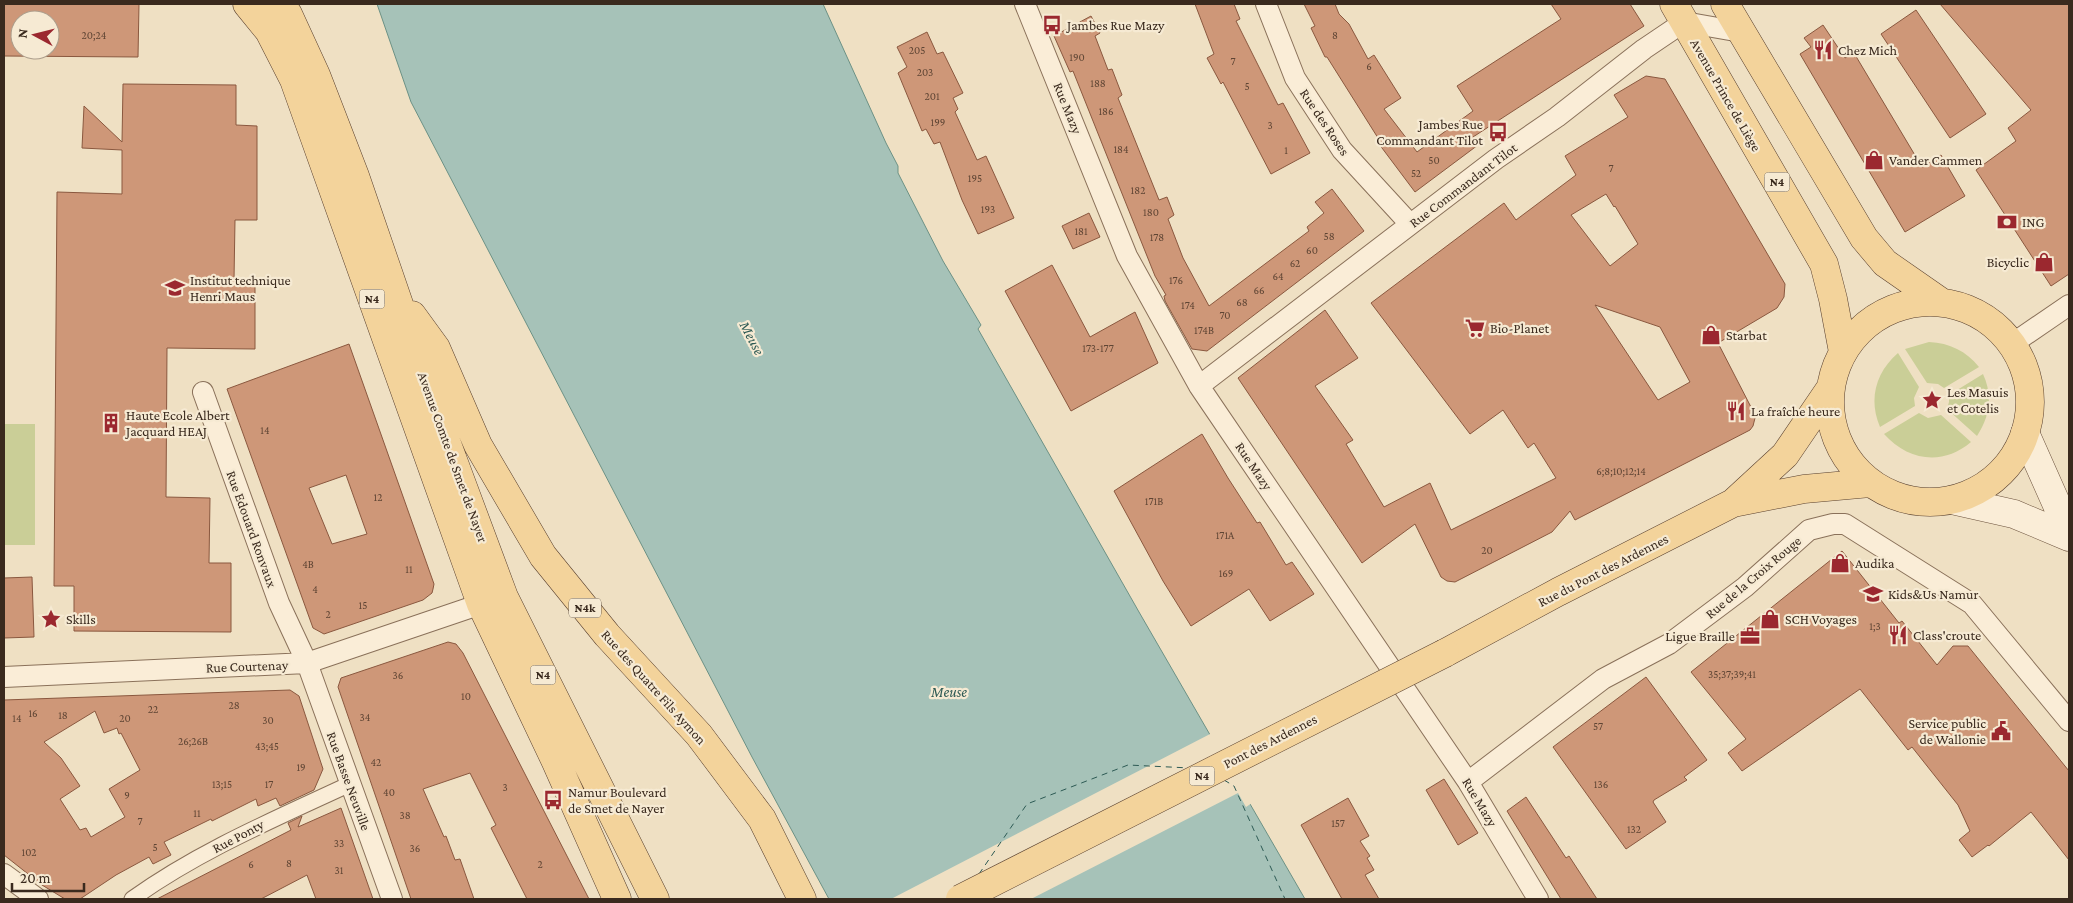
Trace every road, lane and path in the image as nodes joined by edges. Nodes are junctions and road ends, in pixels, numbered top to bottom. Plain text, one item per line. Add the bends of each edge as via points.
1 (247, 4) edge
2 (278, 4) edge
3 (1025, 4) edge
4 (1266, 4) edge
5 (1725, 4) edge
6 (1679, 13) edge
7 (1741, 32) junction
8 (1410, 224) junction
9 (397, 296) junction
10 (1941, 302) junction
11 (2069, 305) edge
12 (2012, 344) junction
13 (1843, 352) junction
14 (1199, 386) junction
15 (1830, 389) junction
16 (203, 392) dead end
17 (2025, 433) junction
18 (1870, 483) junction
19 (1952, 500) junction
20 (1732, 503) junction
21 (2069, 532) edge
22 (2069, 537) edge
23 (481, 604) junction
24 (1474, 638) joint
25 (307, 663) junction
26 (4, 677) edge
27 (2069, 721) edge
28 (1468, 782) junction
29 (350, 784) junction
30 (4, 874) edge
31 (38, 899) edge
32 (132, 899) edge
33 (392, 899) edge
34 (617, 899) edge
35 (655, 899) edge
36 (802, 899) edge
37 (960, 899) edge
38 (1538, 899) edge

1 - 23 main road, Avenue Comte de Smet de Nayer / N4 via 269,31 294,80
2 - 9 main road, Avenue Comte de Smet de Nayer / N4 via 288,14 316,75
3 - 14 street, Rue Mazy via 1127,256
4 - 8 street, Rue des Roses via 1295,78 1342,150
5 - 7 main road
6 - 7 street
6 - 8 street, Rue Commandant Tilot via 1644,49 1558,117
6 - 13 main road, Avenue Prince de Liège / N4 via 1824,264
7 - 10 main road via 1864,238 1884,264
8 - 14 street, Rue Commandant Tilot
9 - 35 main road, Avenue Comte de Smet de Nayer / N4 via 504,597
9 - 36 main road, Rue des Quatre Fils Aymon / N4k via 436,348 478,445 543,556 607,635 699,734 762,819
10 - 12 main road via 1968,309 1985,319
10 - 13 main road via 1912,303 1885,312 1861,329
11 - 12 street
12 - 17 main road via 2023,365 2029,387 2030,410
13 - 15 main road
14 - 28 street, Rue Mazy
15 - 18 main road via 1835,432 1846,457
15 - 20 main road, Rue du Pont des Ardennes / N4 via 1785,455
16 - 25 street, Rue Edouard Ronvaux via 279,603
17 - 19 main road via 2014,457 1997,476 1976,491
17 - 21 main road
18 - 19 main road via 1895,496 1923,502
18 - 20 main road, Rue du Pont des Ardennes / N4 via 1804,489
19 - 22 main road via 2014,514
20 - 24 main road, Rue du Pont des Ardennes / N4
23 - 25 street, Rue Courtenay
23 - 34 main road, Avenue Comte de Smet de Nayer / N4
24 - 37 main road, Pont des Ardennes / N4, bridge
25 - 26 street, Rue Courtenay
25 - 29 street, Rue Basse Neuville
27 - 28 street, Rue de la Croix Rouge via 1972,604 1845,524 1833,524 1809,530 1745,586 1669,644 1603,678
28 - 38 street, Rue Mazy
29 - 32 street, Rue Ponty via 268,820
29 - 33 street, Rue Basse Neuville
30 - 31 street

